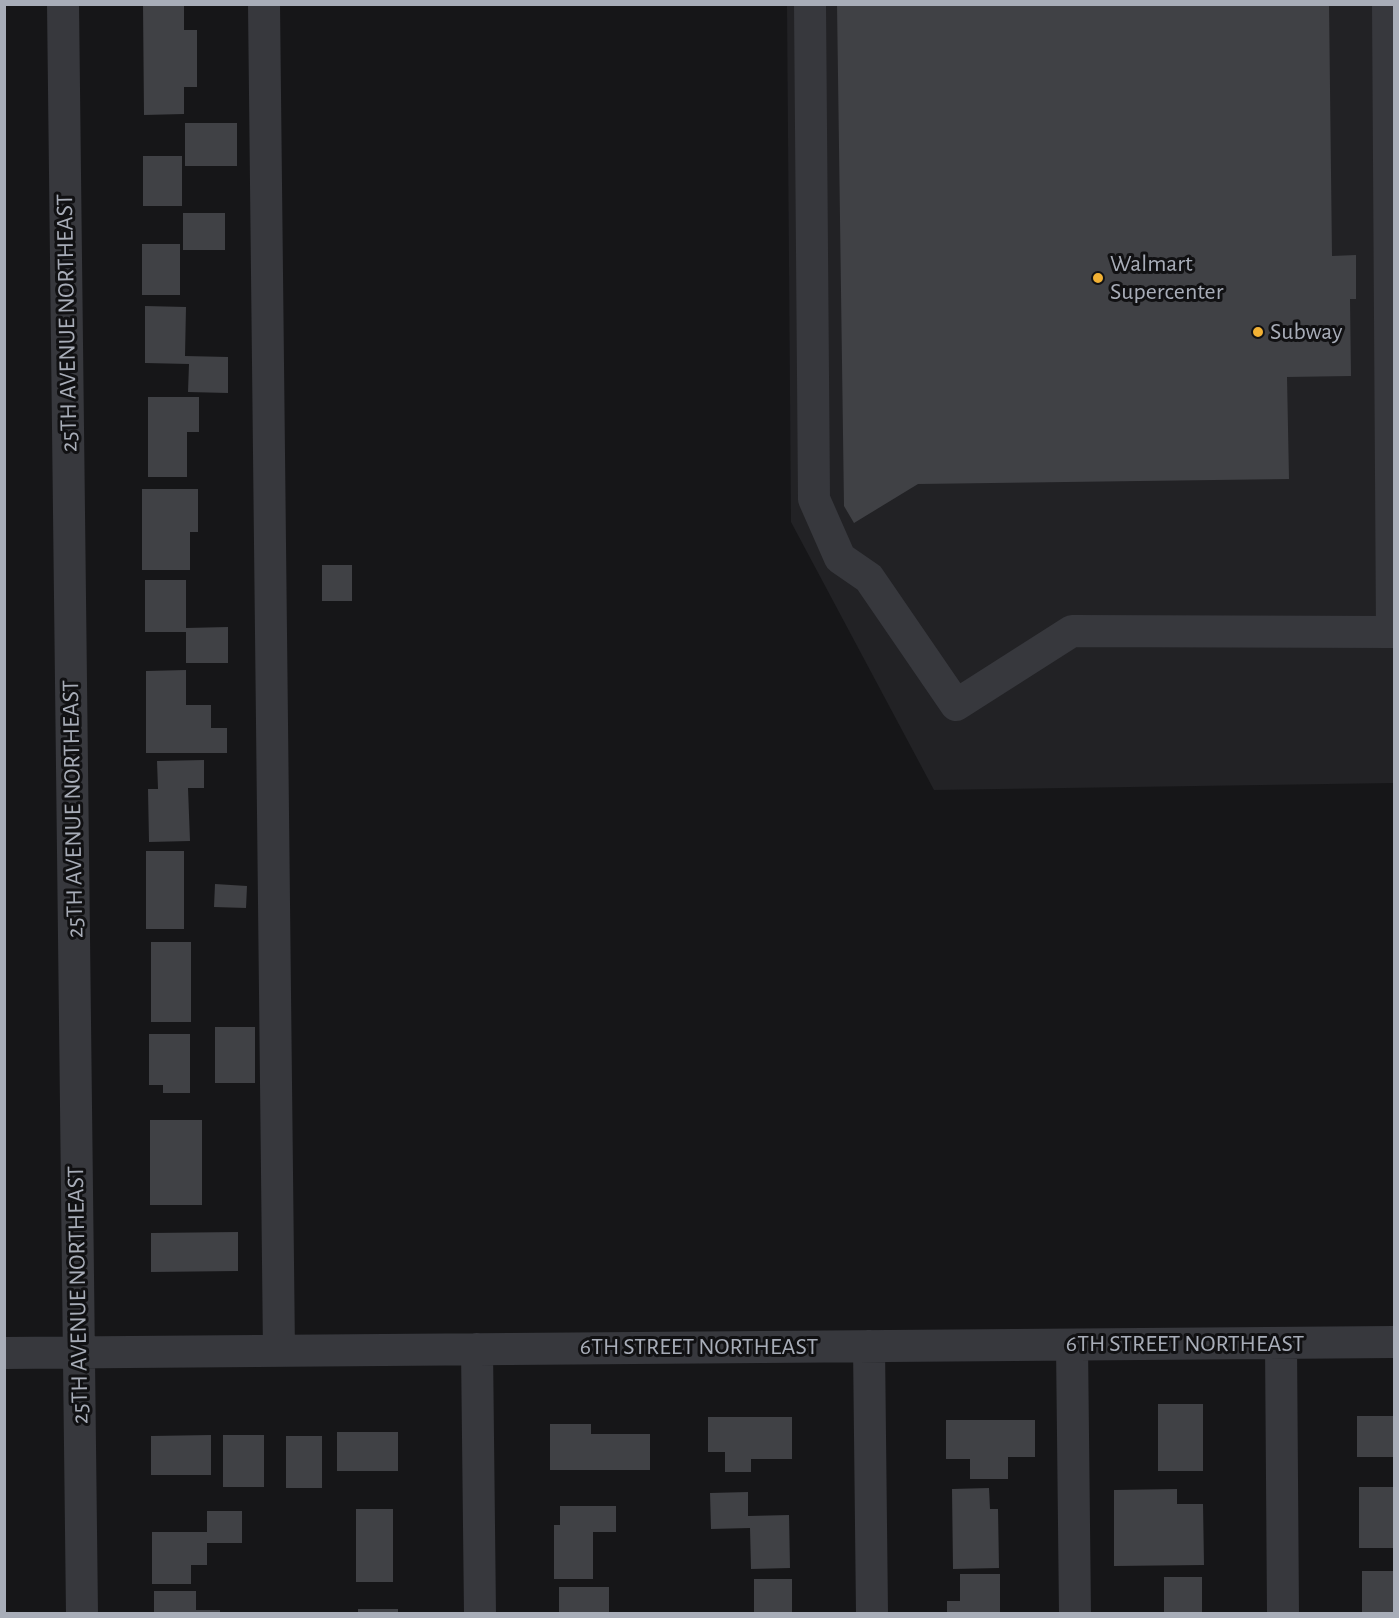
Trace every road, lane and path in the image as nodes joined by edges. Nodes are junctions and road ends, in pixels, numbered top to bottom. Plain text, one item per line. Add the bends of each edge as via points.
1 (63, 4) edge
2 (264, 4) edge
3 (810, 4) edge
4 (1388, 4) edge
5 (1393, 632) edge
6 (1395, 1342) edge
7 (1281, 1343) junction
8 (1072, 1345) junction
9 (869, 1346) junction
10 (477, 1349) junction
11 (279, 1351) junction
12 (79, 1352) junction
13 (4, 1353) edge
14 (82, 1614) edge
15 (480, 1614) edge
16 (872, 1614) edge
17 (1076, 1614) edge
18 (1283, 1614) edge

1 - 12 street, 25TH AVENUE NORTHEAST
2 - 11 street
3 - 5 street via 814,499 840,558 869,578 956,705 1071,631
4 - 5 street
6 - 7 street, 6TH STREET NORTHEAST
7 - 8 street, 6TH STREET NORTHEAST
7 - 18 street
8 - 9 street, 6TH STREET NORTHEAST
8 - 17 street
9 - 10 street, 6TH STREET NORTHEAST
9 - 16 street
10 - 11 street, 6TH STREET NORTHEAST
10 - 15 street
11 - 12 street, 6TH STREET NORTHEAST
12 - 13 street, 6TH STREET NORTHEAST
12 - 14 street, 25TH AVENUE NORTHEAST

